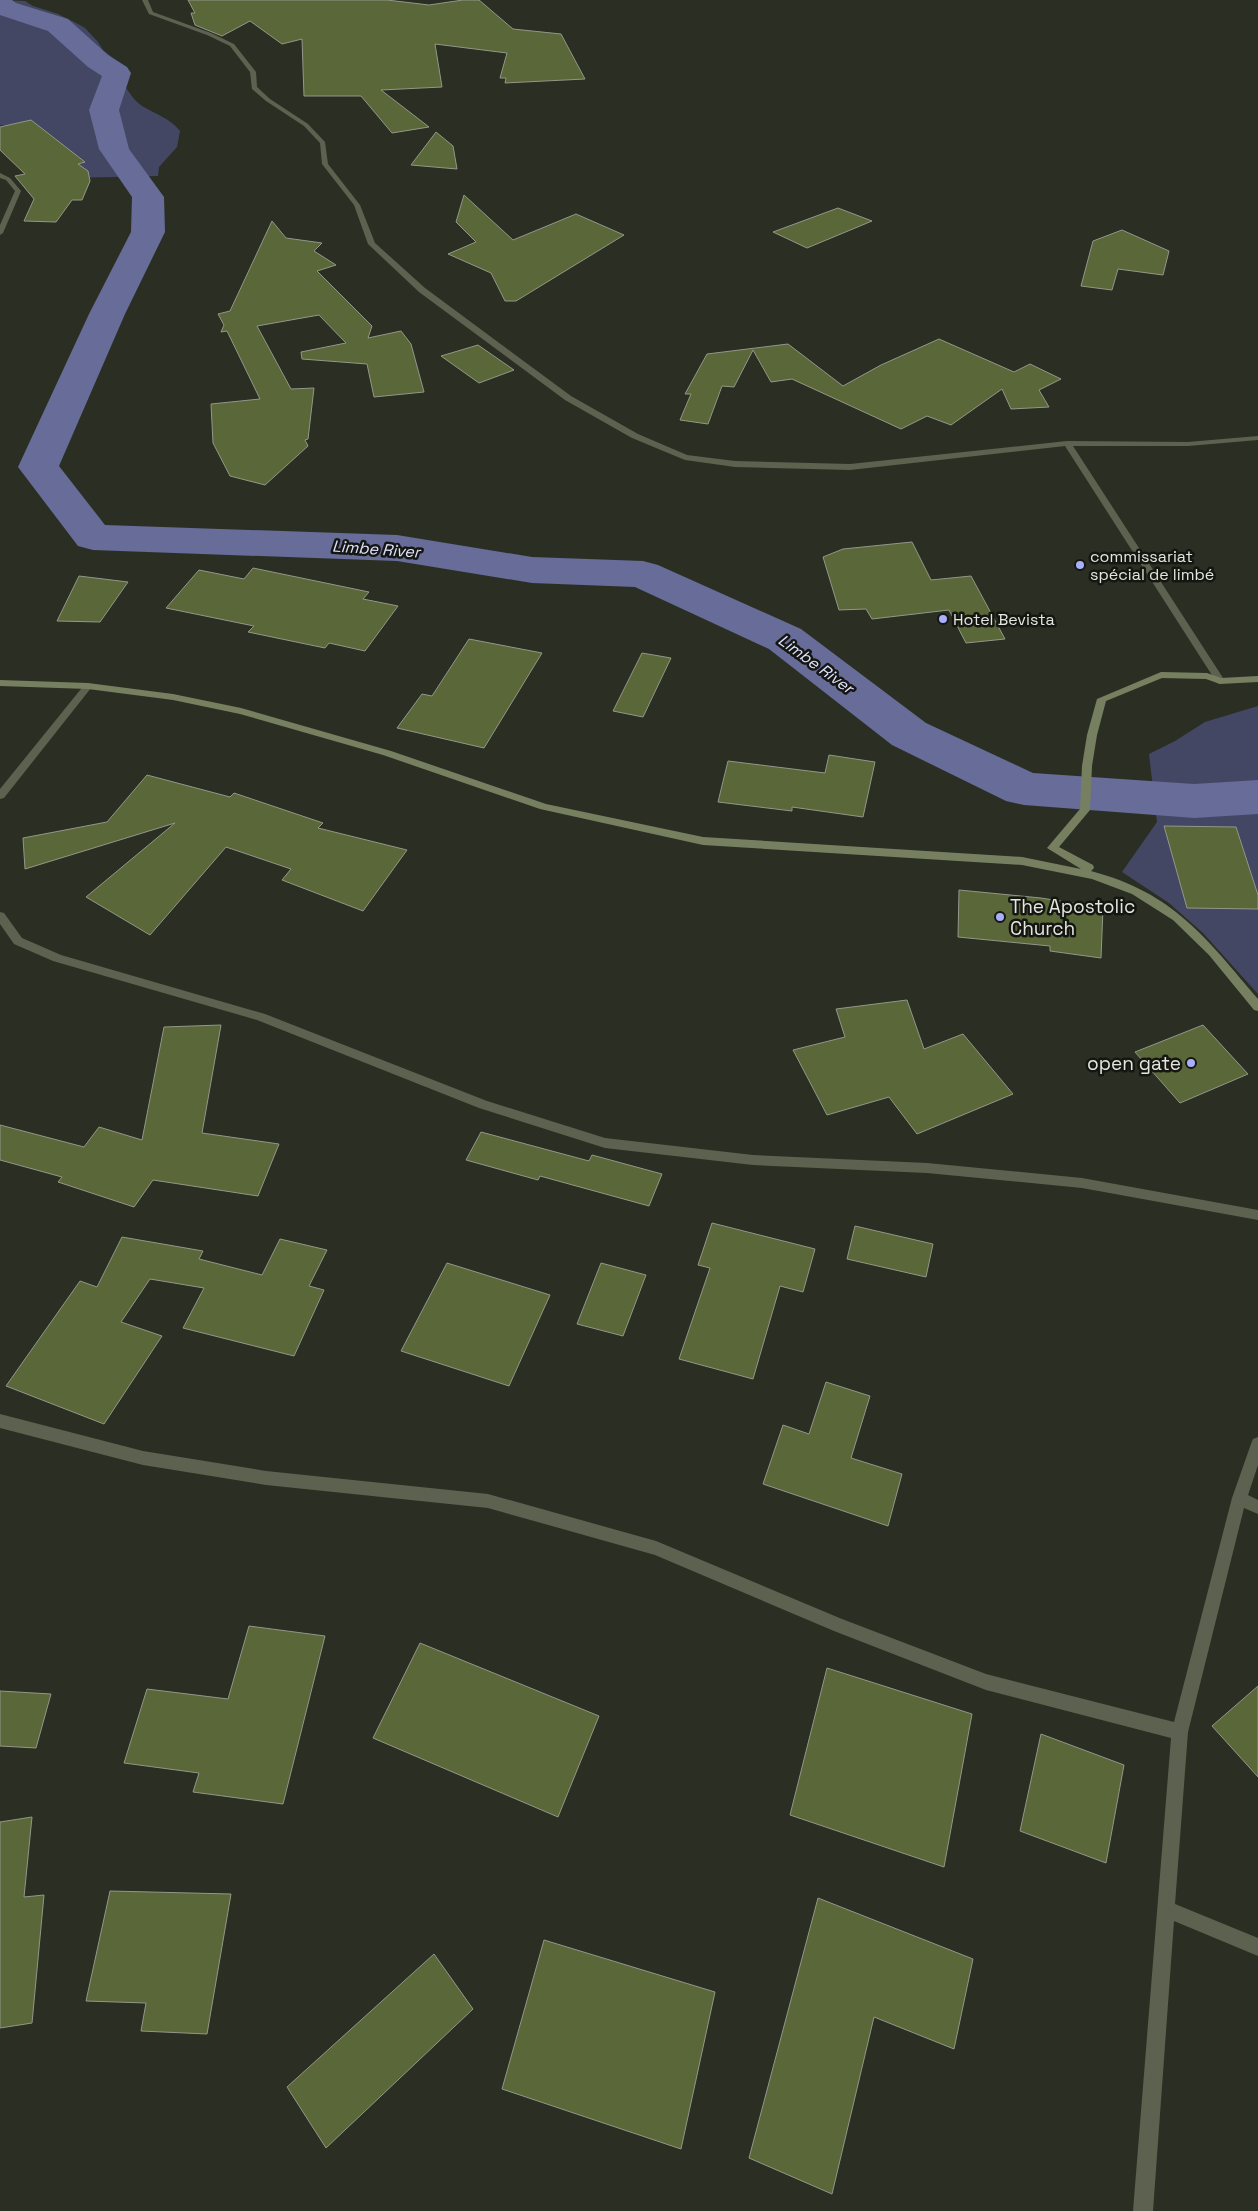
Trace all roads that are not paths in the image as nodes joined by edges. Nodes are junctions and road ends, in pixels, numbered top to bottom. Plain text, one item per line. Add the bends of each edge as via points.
1 (145, 0) edge
2 (0, 175) edge
3 (0, 233) edge
4 (1258, 438) edge
5 (1068, 444) junction
6 (1258, 680) edge
7 (1220, 681) junction
8 (0, 684) edge
9 (88, 686) junction
10 (0, 796) edge
11 (1107, 878) junction
12 (0, 916) edge
13 (1258, 1007) edge
14 (1258, 1215) edge
15 (0, 1421) edge
16 (1258, 1444) edge
17 (1239, 1498) junction
18 (1258, 1507) edge
19 (1180, 1732) junction
20 (1166, 1909) junction
21 (1258, 1947) edge
22 (1143, 2211) edge

1 - 5 street via 151,13 232,45 253,72 254,88 306,125 322,143 325,164 357,205 372,244 422,290 568,398 635,436 685,457 727,463 850,467
2 - 3 street via 18,191
4 - 5 street via 1188,444
5 - 7 street
6 - 7 street
7 - 11 street via 1208,676 1161,676 1102,699 1087,766 1085,810 1052,848
8 - 9 street
9 - 10 street
9 - 11 street via 240,711 387,753 544,807 703,841 1022,861
11 - 13 street via 1131,887 1157,903 1197,935
12 - 14 street via 18,941 57,958 261,1017 483,1105 605,1143 753,1160 927,1168 1082,1183
15 - 19 street via 144,1458 266,1478 488,1501 656,1548 840,1626 986,1682
16 - 17 street
17 - 18 street
17 - 19 street
19 - 20 street
20 - 21 street
20 - 22 street

